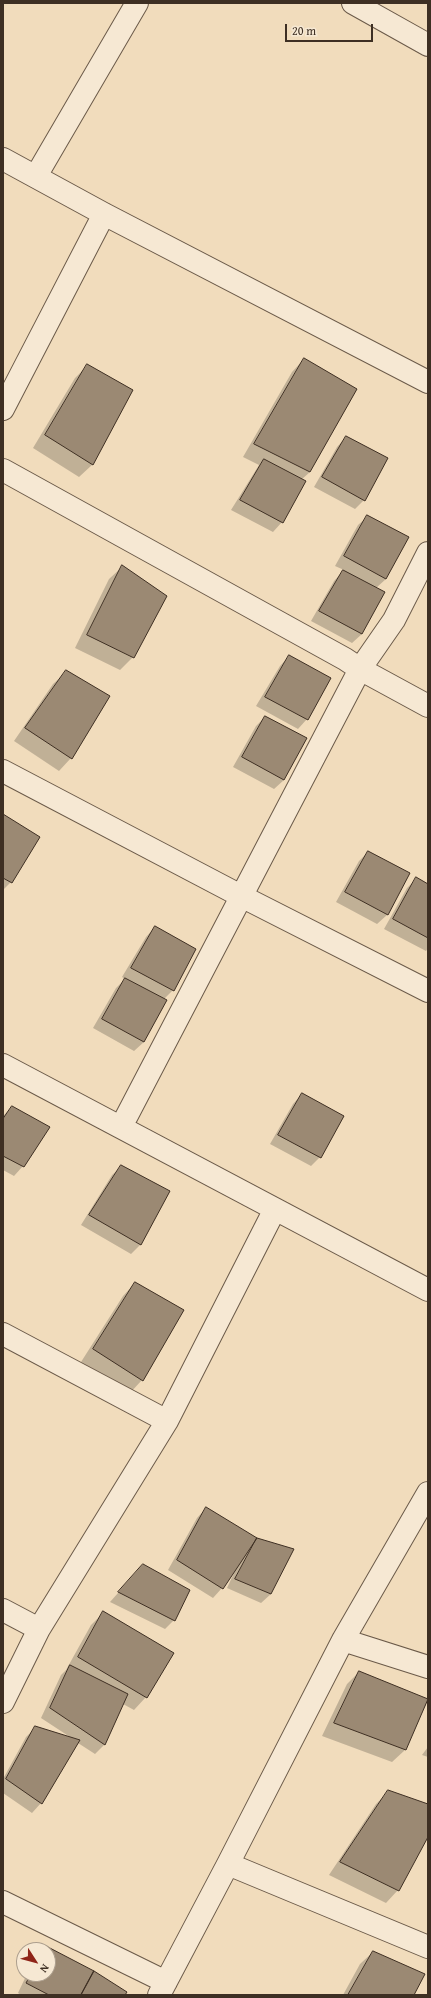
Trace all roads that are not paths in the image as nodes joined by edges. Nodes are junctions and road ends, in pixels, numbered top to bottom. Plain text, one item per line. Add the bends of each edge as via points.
1 (137, 3) edge
2 (353, 3) edge
3 (428, 45) edge
4 (3, 159) edge
5 (36, 176) junction
6 (104, 214) junction
7 (428, 382) edge
8 (3, 409) edge
9 (3, 470) edge
10 (428, 553) edge
11 (360, 670) junction
12 (428, 706) edge
13 (3, 771) edge
14 (241, 896) junction
15 (428, 991) edge
16 (3, 1065) edge
17 (121, 1127) junction
18 (276, 1209) junction
19 (428, 1290) edge
20 (3, 1334) edge
21 (166, 1421) junction
22 (428, 1492) edge
23 (3, 1610) edge
24 (39, 1629) junction
25 (343, 1640) junction
26 (428, 1667) edge
27 (3, 1702) edge
28 (228, 1864) junction
29 (3, 1902) edge
30 (428, 1947) edge
31 (162, 1989) edge

1 - 5 street
2 - 3 street
4 - 5 street
5 - 6 street
6 - 7 street
6 - 8 street
9 - 11 street via 345,659
10 - 11 street via 394,620
11 - 12 street
11 - 14 street
13 - 14 street
14 - 15 street
14 - 17 street
16 - 17 street
17 - 18 street
18 - 19 street
18 - 21 street
20 - 21 street
21 - 24 street
22 - 25 street
23 - 24 street
24 - 27 street
25 - 26 street
25 - 28 street
28 - 30 street
28 - 31 street
29 - 31 street

